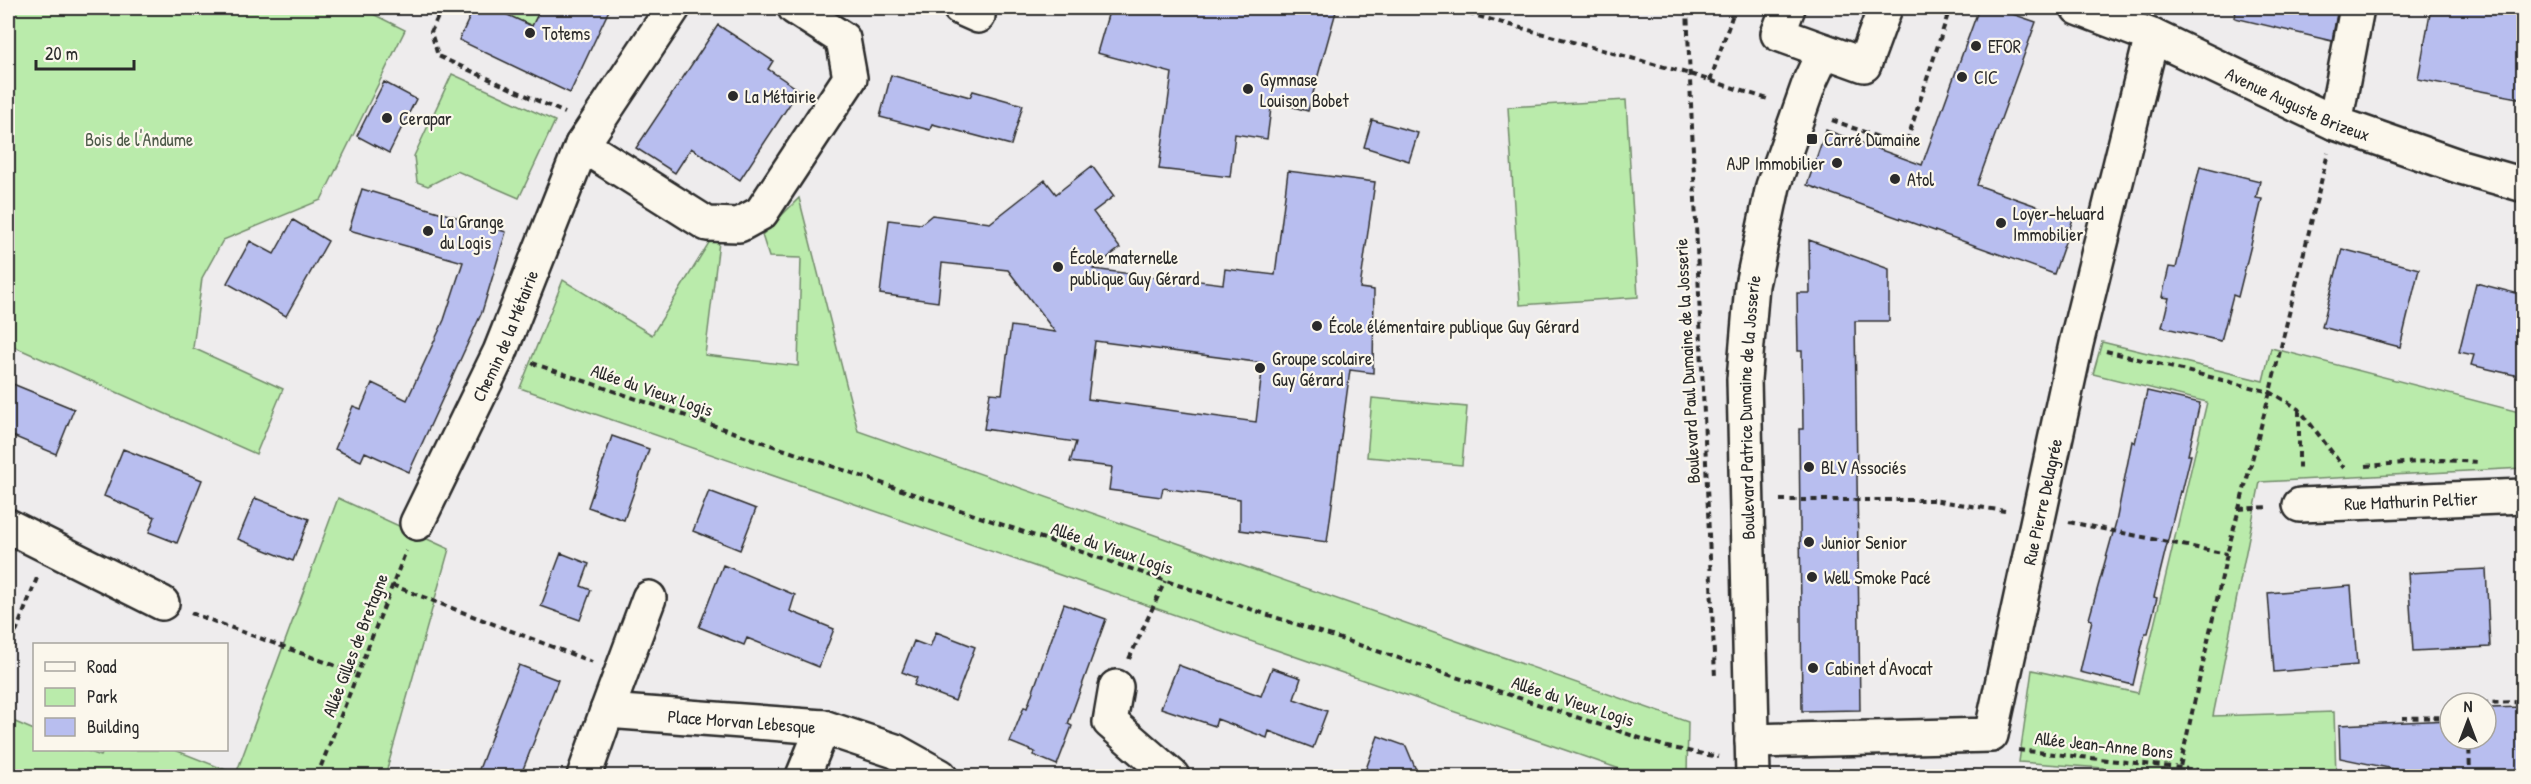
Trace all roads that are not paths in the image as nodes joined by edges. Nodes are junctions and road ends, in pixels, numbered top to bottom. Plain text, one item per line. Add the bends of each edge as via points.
1 (673, 8) edge
2 (795, 8) edge
3 (1788, 8) edge
4 (1885, 8) edge
5 (2078, 8) edge
6 (2357, 8) edge
7 (2152, 36) junction
8 (1824, 51) junction
9 (2335, 123) junction
10 (582, 145) junction
11 (2523, 185) edge
12 (2523, 496) edge
13 (2300, 505) dead end
14 (417, 523) road end
15 (8, 526) edge
16 (649, 598) dead end
17 (162, 603) road end
18 (1116, 687) road end
19 (607, 711) junction
20 (823, 727) junction
21 (1752, 741) junction
22 (584, 777) edge
23 (803, 777) edge
24 (940, 777) edge
25 (1172, 777) edge
26 (1753, 777) edge

1 - 10 street, Chemin de la Métairie
2 - 10 street via 843,39 850,78 761,213 739,225 707,224
3 - 8 street via 1778,34
4 - 8 street via 1864,65
5 - 7 street, Avenue Auguste Brizeux
6 - 9 street
7 - 9 street, Avenue Auguste Brizeux
7 - 21 street, Rue Pierre Delagrée via 2076,344 1991,735
8 - 21 street, Boulevard Patrice Dumaine de la Josserie via 1773,186 1752,285 1744,379
9 - 11 street, Avenue Auguste Brizeux
10 - 14 street, Chemin de la Métairie via 500,352
12 - 13 street, Rue Mathurin Peltier
15 - 17 street
16 - 19 street
18 - 25 street via 1110,722
19 - 20 street, Place Morvan Lebesque
19 - 22 street
20 - 23 street, Place Morvan Lebesque
20 - 24 street via 894,751
21 - 26 street, Boulevard Patrice Dumaine de la Josserie

